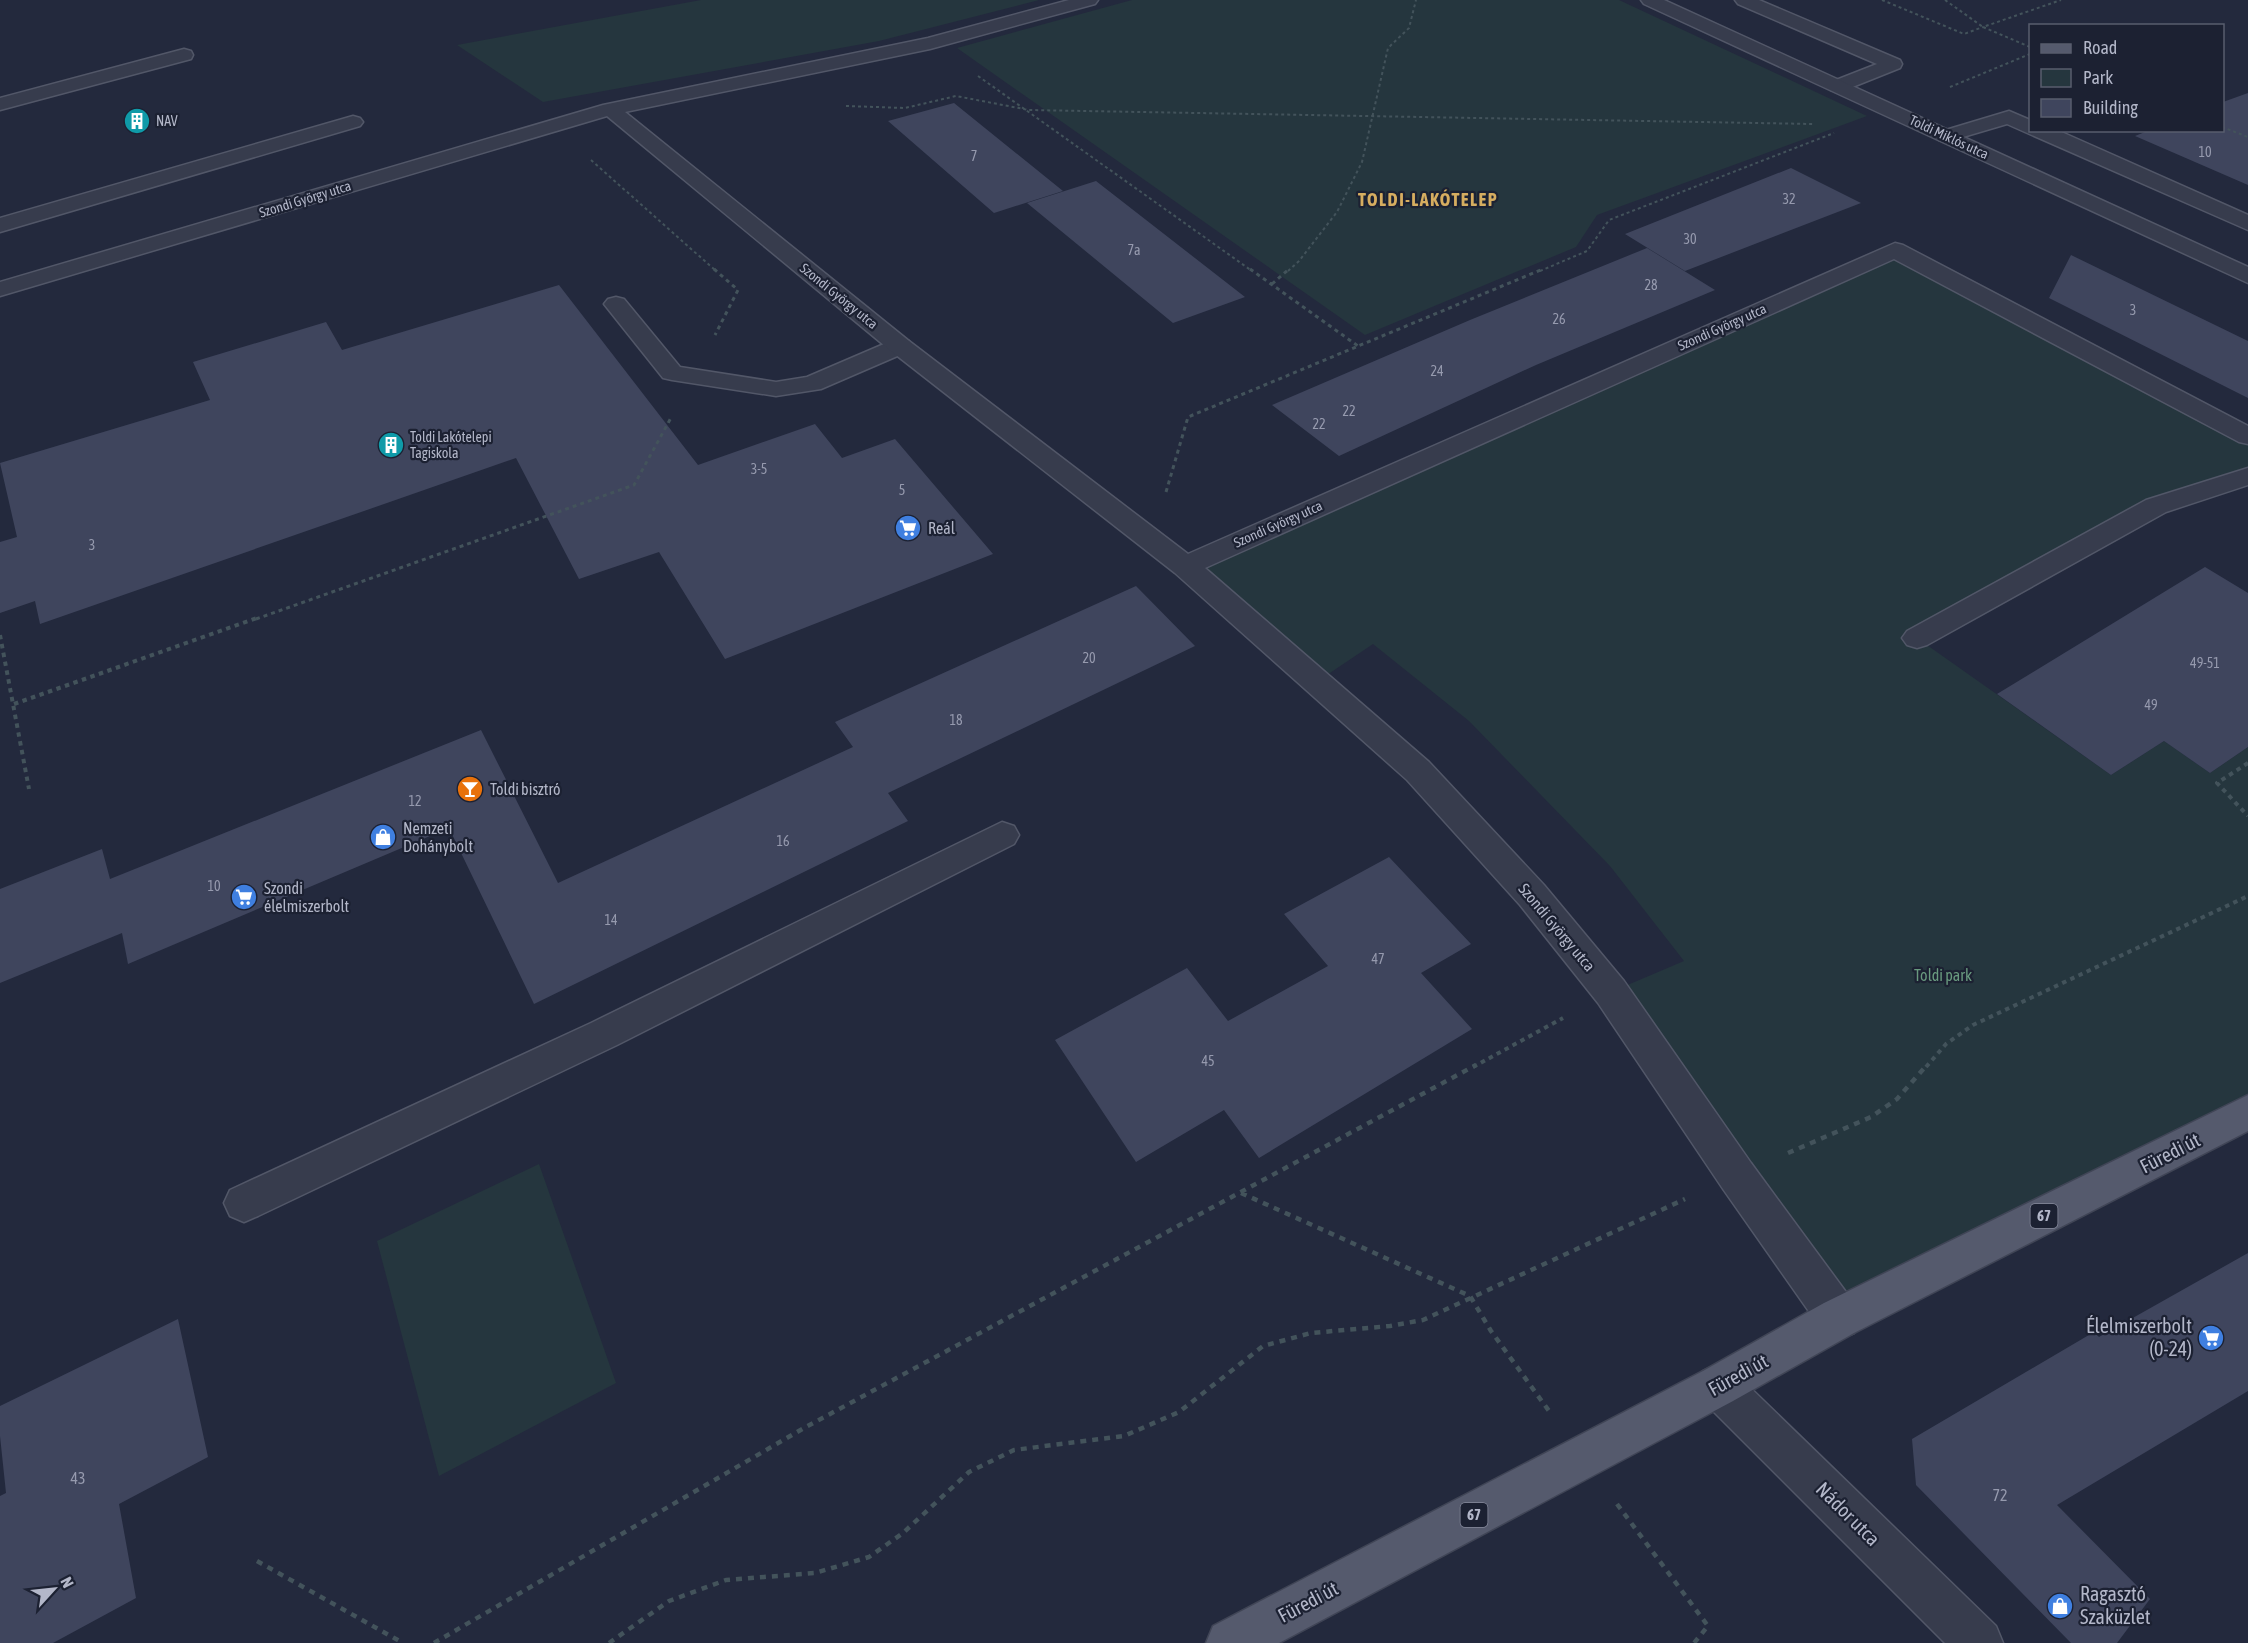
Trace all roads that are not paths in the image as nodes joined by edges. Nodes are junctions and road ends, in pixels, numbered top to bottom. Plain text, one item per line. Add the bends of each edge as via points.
1 (1089, 0) edge
2 (1650, 0) edge
3 (1744, 0) edge
4 (184, 56) dead end
5 (1838, 86) junction
6 (0, 104) edge
7 (610, 109) junction
8 (353, 122) dead end
9 (2029, 126) edge
10 (2043, 132) edge
11 (1947, 136) junction
12 (2248, 223) edge
13 (0, 225) edge
14 (2248, 276) edge
15 (0, 289) edge
16 (616, 304) dead end
17 (900, 346) junction
18 (2248, 436) edge
19 (2248, 477) edge
20 (1185, 566) junction
21 (1917, 638) dead end
22 (1002, 835) dead end
23 (2248, 1112) edge
24 (244, 1203) dead end
25 (1839, 1318) junction
26 (1718, 1386) junction
27 (1230, 1643) edge
28 (1979, 1643) edge

1 - 7 street, Szondi György utca via 930,43
2 - 5 street, Toldi Miklós utca
3 - 5 street via 1893,64
4 - 6 street
5 - 11 street, Toldi Miklós utca
7 - 15 street, Szondi György utca
7 - 17 street, Szondi György utca
8 - 13 street
9 - 11 street via 2009,117
10 - 12 street
11 - 14 street, Toldi Miklós utca
16 - 17 street via 672,373 693,377 776,389 812,384
17 - 20 street, Szondi György utca
18 - 20 street, Szondi György utca via 1895,250
19 - 21 street via 2156,506
20 - 25 street, Szondi György utca via 1418,771 1532,895 1611,992
22 - 24 street via 604,1034
23 - 25 main road, Füredi út / 67
25 - 26 main road, Füredi út / 67
26 - 27 main road, Füredi út / 67
26 - 28 street, Nádor utca

